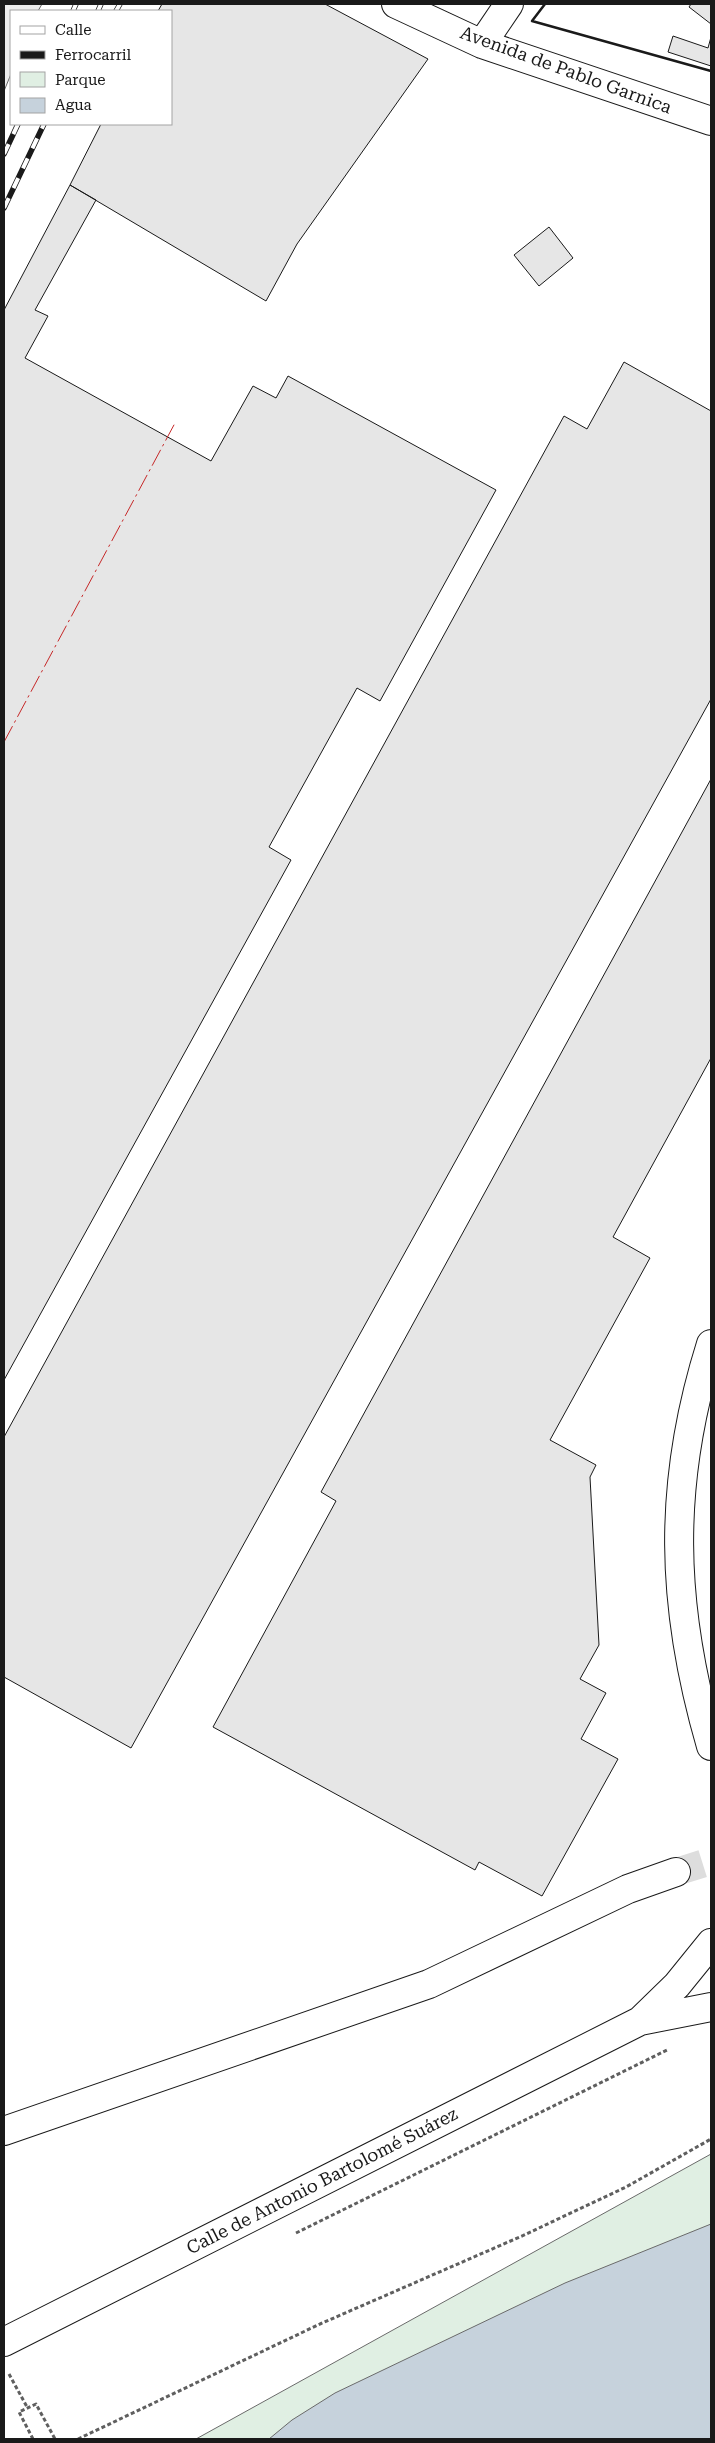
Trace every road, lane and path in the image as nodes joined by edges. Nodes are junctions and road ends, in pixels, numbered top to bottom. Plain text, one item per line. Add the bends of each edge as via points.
1 (396, 4) edge
2 (509, 4) edge
3 (482, 44) junction
4 (711, 121) edge
5 (711, 1344) edge
6 (711, 1746) edge
7 (676, 1872) tunnel mouth
8 (711, 1943) edge
9 (711, 2007) edge
10 (640, 2021) junction
11 (675, 2046) dead end
12 (4, 2131) edge
13 (711, 2139) edge
14 (292, 2235) dead end
15 (4, 2342) edge
16 (18, 2370) dead end
17 (9, 2374) junction
18 (4, 2377) edge
19 (27, 2407) junction
20 (33, 2439) edge
21 (55, 2439) edge
22 (78, 2439) edge

1 - 3 main road, Avenida de Pablo Garnica
2 - 3 main road
3 - 4 main road, Avenida de Pablo Garnica
5 - 6 main road via 685,1447 679,1538 686,1638
7 - 12 main road via 628,1889 429,1984
8 - 10 main road, Calle de Antonio Bartolomé Suárez via 677,1985
9 - 10 main road, Calle de Antonio Bartolomé Suárez
10 - 15 main road, Calle de Antonio Bartolomé Suárez
11 - 14 path
13 - 22 path via 609,2195 320,2324
16 - 17 path
17 - 18 path
17 - 19 path
19 - 20 path via 19,2412
19 - 21 path via 36,2404

